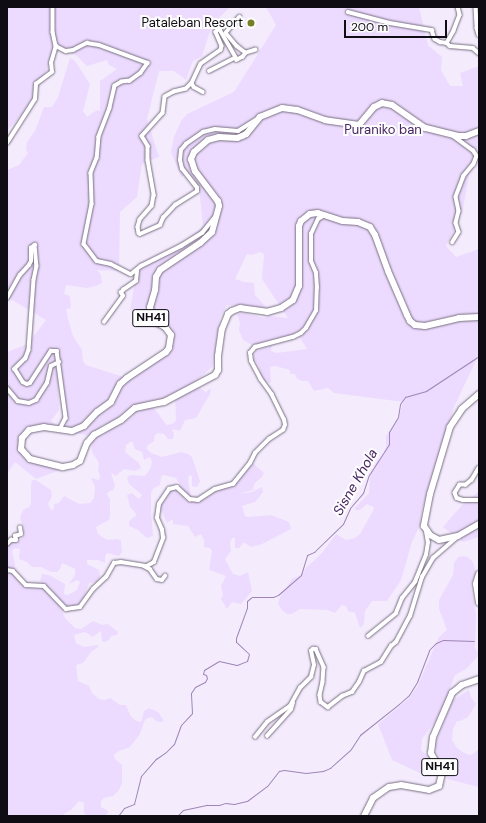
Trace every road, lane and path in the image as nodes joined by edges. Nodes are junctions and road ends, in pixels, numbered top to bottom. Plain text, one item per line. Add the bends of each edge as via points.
1 (53, 7) edge
2 (458, 7) edge
3 (476, 7) edge
4 (348, 12) dead end
5 (240, 17) dead end
6 (479, 35) edge
7 (447, 43) junction
8 (56, 46) junction
9 (256, 50) dead end
10 (246, 53) junction
11 (479, 53) edge
12 (234, 58) junction
13 (209, 71) dead end
14 (192, 82) junction
15 (203, 92) dead end
16 (260, 117) junction
17 (479, 131) edge
18 (451, 134) junction
19 (7, 143) edge
20 (217, 215) junction
21 (325, 216) junction
22 (453, 242) dead end
23 (136, 271) junction
24 (7, 298) edge
25 (479, 317) edge
26 (104, 322) dead end
27 (59, 362) junction
28 (7, 388) edge
29 (479, 394) edge
30 (61, 428) junction
31 (479, 468) edge
32 (479, 500) edge
33 (479, 524) edge
34 (20, 528) dead end
35 (425, 529) junction
36 (458, 536) junction
37 (7, 544) edge
38 (144, 566) junction
39 (7, 570) edge
40 (479, 574) edge
41 (165, 576) dead end
42 (420, 577) junction
43 (479, 603) edge
44 (368, 636) dead end
45 (479, 679) edge
46 (293, 702) junction
47 (267, 736) dead end
48 (255, 737) dead end
49 (364, 816) edge

1 - 8 street
2 - 7 street via 460,15
3 - 6 street via 476,28
4 - 7 street via 432,30 435,39
5 - 10 street via 226,33
7 - 11 street via 450,46 473,48
8 - 19 street via 52,72 36,84 35,99
8 - 23 street via 66,51 87,43 99,45 148,63 141,73 130,81 115,86 99,137 97,158 90,173 92,204 84,244 97,261 111,264 132,274
9 - 10 street
10 - 12 street via 237,60
12 - 13 street
12 - 14 street via 218,30 216,32 222,46 221,50 201,64
14 - 15 street via 194,87
14 - 16 street via 186,89 165,97 163,113 142,136 148,146 154,195 152,206 138,227 140,234 160,225 175,205 197,191 182,169 181,150 186,144 203,132 215,129 238,132
16 - 18 highway, NH41 via 287,108 325,120 359,125 374,107 386,103 420,126
16 - 20 highway, NH41 via 246,134 237,138 208,140 192,155 195,171 218,201
17 - 18 highway, NH41 via 466,136
18 - 22 street via 477,156 464,176 456,197 459,211 456,223 458,232
20 - 23 street via 206,231
20 - 30 highway, NH41 via 210,236 160,270 156,277 150,317 165,327 171,335 166,352 120,384 107,406 97,412 84,426 72,431
21 - 25 highway, NH41 via 366,224 372,229 407,315 415,325 424,326 459,318
21 - 30 highway, NH41 via 318,213 310,214 299,226 299,286 293,300 287,305 267,312 240,308 228,314 222,329 218,370 215,375 164,402 135,408 121,420 94,434 87,443 80,461 73,466 30,460 23,452 21,442 26,432 36,428
21 - 38 street via 318,219 311,234 311,261 318,288 316,311 301,332 255,348 250,353 251,361 284,420 284,429 255,453 233,484 215,489 198,500 190,499 177,487 169,489 160,502 157,516 162,530 162,542 154,562
23 - 26 street via 136,281 123,290 123,296
24 - 27 street via 29,265 30,248 35,245 38,266 34,280 29,350 26,358 15,370 27,384 34,379 51,351 57,350
27 - 28 street via 51,366 46,383 36,400 29,403 18,401
27 - 30 street via 66,418
29 - 35 highway via 462,409 450,427 430,494
31 - 32 street via 472,480 466,485 460,485 455,493 457,498 463,500
33 - 36 highway
34 - 37 street via 21,534
35 - 36 highway via 434,539
35 - 42 street via 428,542
36 - 42 street via 433,558
38 - 39 street via 114,563 106,577 93,588 83,605 69,610 44,586 26,585 13,571
38 - 41 street via 150,569 156,579 162,580
40 - 43 highway via 476,584
42 - 44 street via 402,598 396,613
42 - 46 street via 410,616 396,642 381,662 364,671 352,692 328,707 321,702 324,667 316,649 313,649 311,651 314,665 311,677 294,696
45 - 49 highway, NH41 via 462,685 452,693 433,737 431,753 442,773 439,786 429,790 403,786 389,787 373,798
46 - 47 street via 291,709
46 - 48 street via 267,722

